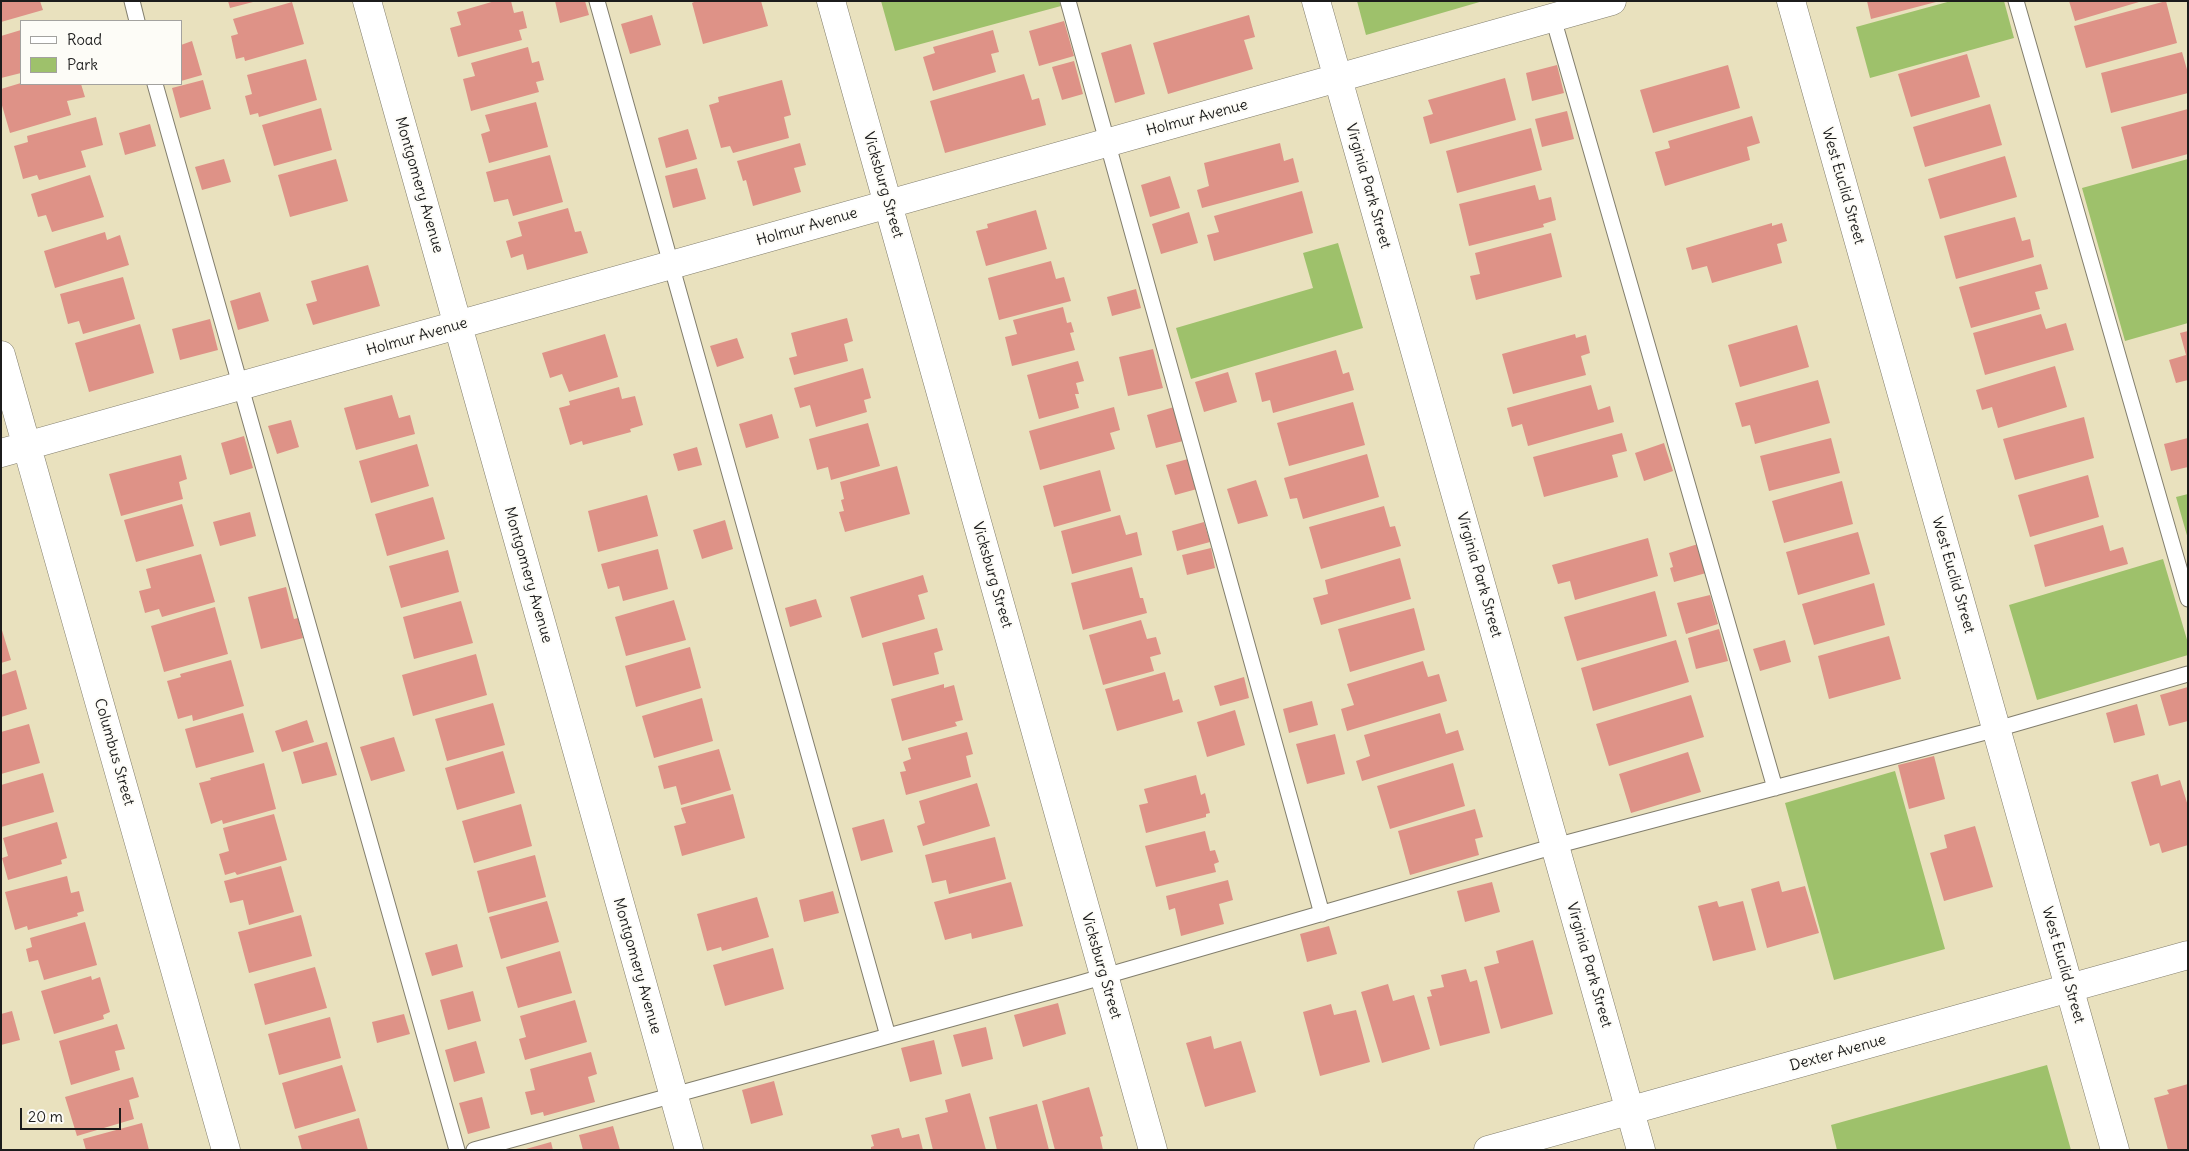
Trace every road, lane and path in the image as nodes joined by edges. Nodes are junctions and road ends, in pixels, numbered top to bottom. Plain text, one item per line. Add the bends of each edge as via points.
1 (132, 1) edge
2 (367, 1) edge
3 (597, 1) edge
4 (832, 1) edge
5 (1068, 1) edge
6 (1316, 1) edge
7 (1612, 1) edge
8 (1791, 1) edge
9 (2016, 1) edge
10 (1553, 18) junction
11 (137, 20) edge
12 (1338, 78) junction
13 (155, 85) edge
14 (1108, 143) junction
15 (889, 204) junction
16 (671, 265) junction
17 (458, 325) junction
18 (1, 355) edge
19 (239, 386) junction
20 (27, 446) junction
21 (1, 453) edge
22 (2188, 599) edge
23 (2188, 674) edge
24 (1997, 729) junction
25 (1775, 788) junction
26 (1555, 846) junction
27 (1322, 914) junction
28 (2188, 955) edge
29 (1104, 976) junction
30 (2070, 988) junction
31 (888, 1036) junction
32 (672, 1095) junction
33 (1630, 1111) junction
34 (226, 1150) edge
35 (457, 1150) edge
36 (474, 1150) edge
37 (689, 1150) edge
38 (1153, 1150) edge
39 (1488, 1150) edge
40 (1641, 1150) edge
41 (2116, 1150) edge

1 - 11 lane
2 - 17 street, Montgomery Avenue
3 - 16 lane
4 - 15 street, Vicksburg Street
5 - 14 lane
6 - 12 street, Virginia Park Street
7 - 10 street, Holmur Avenue
8 - 24 street, West Euclid Street
9 - 22 lane
10 - 12 street, Holmur Avenue
10 - 25 lane
12 - 14 street, Holmur Avenue
12 - 26 street, Virginia Park Street
13 - 19 lane
14 - 15 street, Holmur Avenue
14 - 27 lane
15 - 16 street, Holmur Avenue
15 - 29 street, Vicksburg Street
16 - 17 street, Holmur Avenue
16 - 31 lane
17 - 19 street, Holmur Avenue
17 - 32 street, Montgomery Avenue
18 - 20 street, Columbus Street
19 - 20 street, Holmur Avenue
19 - 35 lane
20 - 21 street, Holmur Avenue
20 - 34 street, Columbus Street
23 - 24 lane
24 - 25 lane
24 - 30 street, West Euclid Street
25 - 26 lane
26 - 27 lane
26 - 33 street, Virginia Park Street
27 - 29 lane
28 - 30 street, Dexter Avenue
29 - 31 lane
29 - 38 street, Vicksburg Street
30 - 33 street, Dexter Avenue
30 - 41 street, West Euclid Street
31 - 32 lane
32 - 36 lane
32 - 37 street, Montgomery Avenue
33 - 39 street, Dexter Avenue
33 - 40 street, Virginia Park Street

